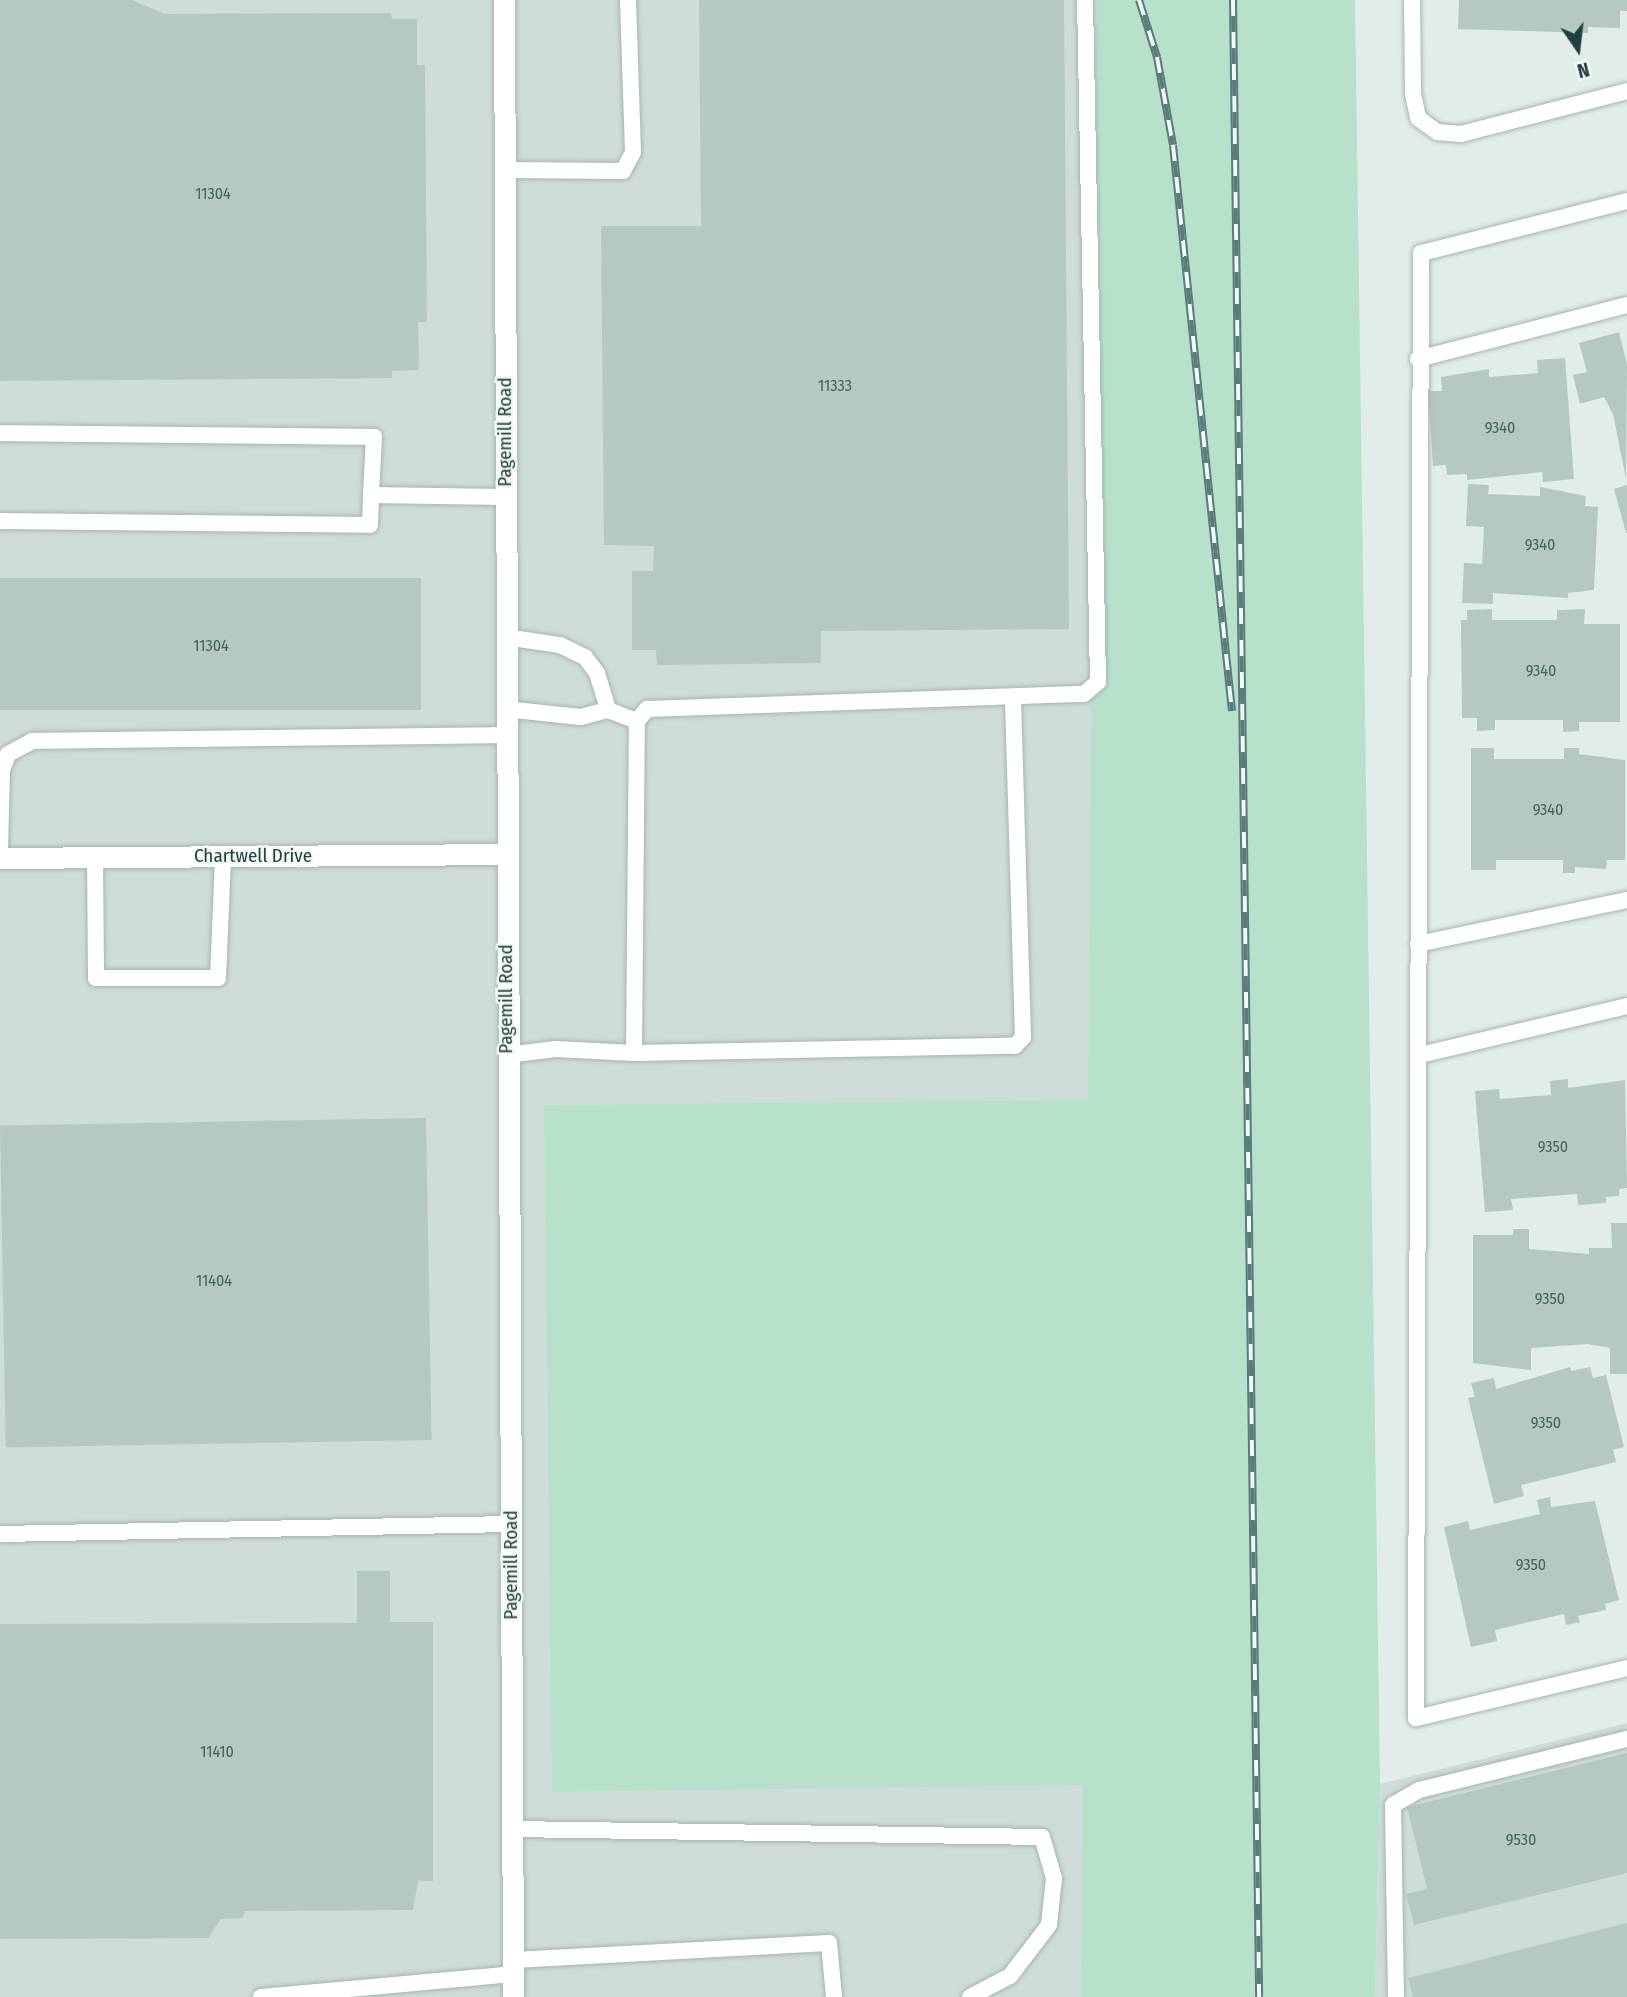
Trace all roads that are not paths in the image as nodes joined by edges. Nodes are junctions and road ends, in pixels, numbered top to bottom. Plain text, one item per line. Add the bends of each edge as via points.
1 (504, 0) edge
2 (628, 0) edge
3 (1085, 0) edge
4 (1412, 0) edge
5 (1627, 91) edge
6 (504, 170) junction
7 (1627, 201) edge
8 (1627, 305) edge
9 (1418, 359) junction
10 (0, 433) edge
11 (371, 495) junction
12 (505, 497) junction
13 (0, 521) edge
14 (505, 637) junction
15 (1013, 697) junction
16 (505, 709) junction
17 (608, 710) junction
18 (637, 721) junction
19 (505, 735) junction
20 (0, 850) edge
21 (506, 854) junction
22 (95, 857) junction
23 (223, 857) junction
24 (0, 858) edge
25 (1627, 900) edge
26 (1419, 944) junction
27 (1627, 1006) edge
28 (634, 1053) junction
29 (507, 1055) junction
30 (1420, 1055) junction
31 (511, 1524) junction
32 (0, 1534) edge
33 (1627, 1668) edge
34 (1627, 1739) edge
35 (511, 1829) junction
36 (513, 1967) junction
37 (261, 1997) edge
38 (513, 1997) edge
39 (834, 1997) edge
40 (970, 1997) edge
41 (1396, 1997) edge

1 - 6 street, Pagemill Road
2 - 6 lane via 633,152 623,171
3 - 15 lane via 1098,682 1084,694
4 - 5 lane via 1412,94 1418,118 1437,132 1461,134
6 - 12 street, Pagemill Road
7 - 9 lane via 1421,253
8 - 9 lane
9 - 26 lane
10 - 11 lane via 374,437
11 - 12 lane
11 - 13 lane via 370,525
12 - 14 street, Pagemill Road
14 - 16 street, Pagemill Road
14 - 17 lane via 560,645 585,657 597,673
15 - 18 lane via 647,709
15 - 28 lane via 1023,1037 1015,1046
16 - 17 lane via 581,717
16 - 19 street, Pagemill Road
17 - 18 lane
18 - 28 lane
19 - 20 lane via 33,741 8,754 2,770
19 - 21 street, Pagemill Road
21 - 23 street, Chartwell Drive
21 - 29 street, Pagemill Road
22 - 23 street, Chartwell Drive
22 - 23 lane via 96,978 218,978
22 - 24 street, Chartwell Drive
25 - 26 lane
26 - 30 lane
27 - 30 lane
28 - 29 lane via 556,1049
29 - 31 street, Pagemill Road
30 - 33 lane via 1416,1718
31 - 32 lane
31 - 35 street, Pagemill Road
34 - 41 lane via 1419,1790 1394,1805
35 - 36 street, Pagemill Road
35 - 40 lane via 1042,1837 1054,1878 1049,1925 1010,1976
36 - 37 lane
36 - 38 street, Pagemill Road
36 - 39 lane via 829,1943

